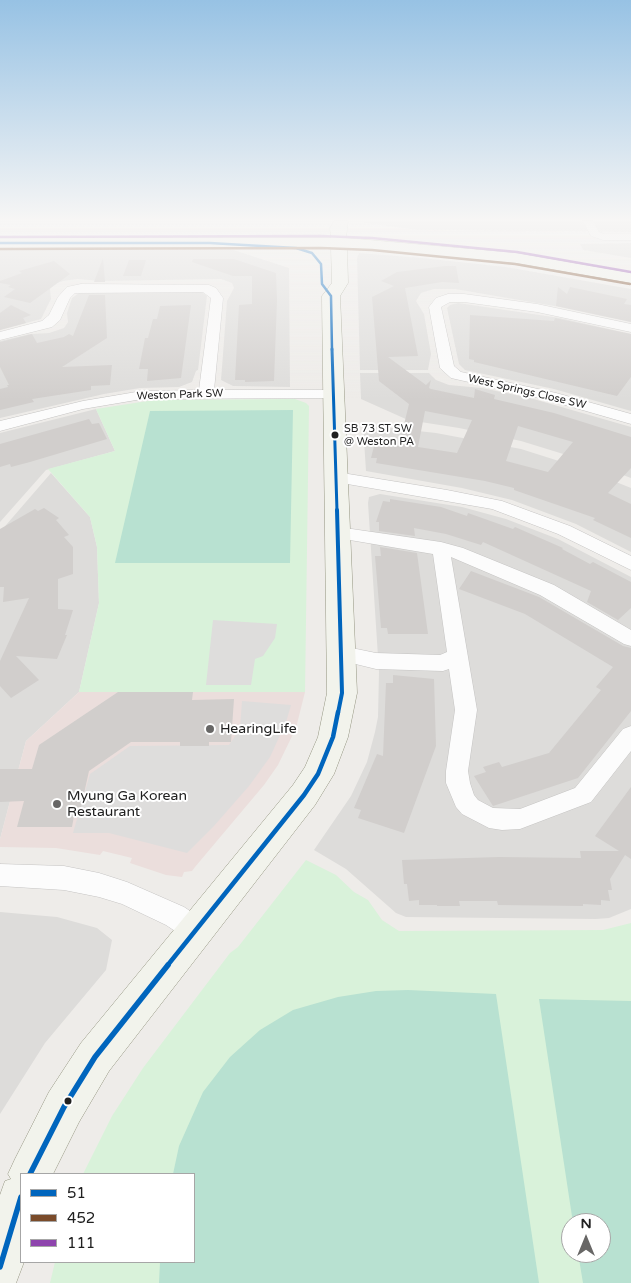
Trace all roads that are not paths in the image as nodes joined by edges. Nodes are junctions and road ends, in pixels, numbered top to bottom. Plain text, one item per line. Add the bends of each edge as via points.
1 (322, 281) edge
2 (340, 281) edge
3 (332, 296) junction
4 (631, 328) edge
5 (0, 336) edge
6 (206, 394) junction
7 (334, 394) junction
8 (631, 419) edge
9 (0, 426) edge
10 (336, 477) junction
11 (338, 533) junction
12 (441, 548) junction
13 (631, 564) edge
14 (631, 639) edge
15 (342, 654) junction
16 (456, 656) junction
17 (631, 735) edge
18 (0, 875) edge
19 (196, 930) junction
20 (31, 1173) edge
21 (20, 1200) edge
22 (0, 1267) edge

1 - 3 main road
2 - 3 main road
3 - 7 main road
4 - 8 street, West Springs Close SW via 546,310 464,298 448,298 435,307 446,364 452,372 464,378 569,400
5 - 6 street via 47,324 56,317 64,296 71,290 206,288 217,298
6 - 7 street, Weston Park SW
6 - 9 street, Weston Park SW via 126,398
7 - 10 main road
10 - 11 main road
10 - 13 street via 457,496 504,508 545,521
11 - 12 street
11 - 15 main road
12 - 14 street via 464,554 547,590
12 - 16 street
15 - 16 street via 376,661 443,663
15 - 19 main road via 338,717 318,774 250,866
16 - 17 street via 466,710 458,783 470,807 489,818 520,819 583,795
18 - 19 street via 64,878 99,886 127,894 175,916
19 - 20 main road via 95,1057 64,1107
21 - 22 main road

